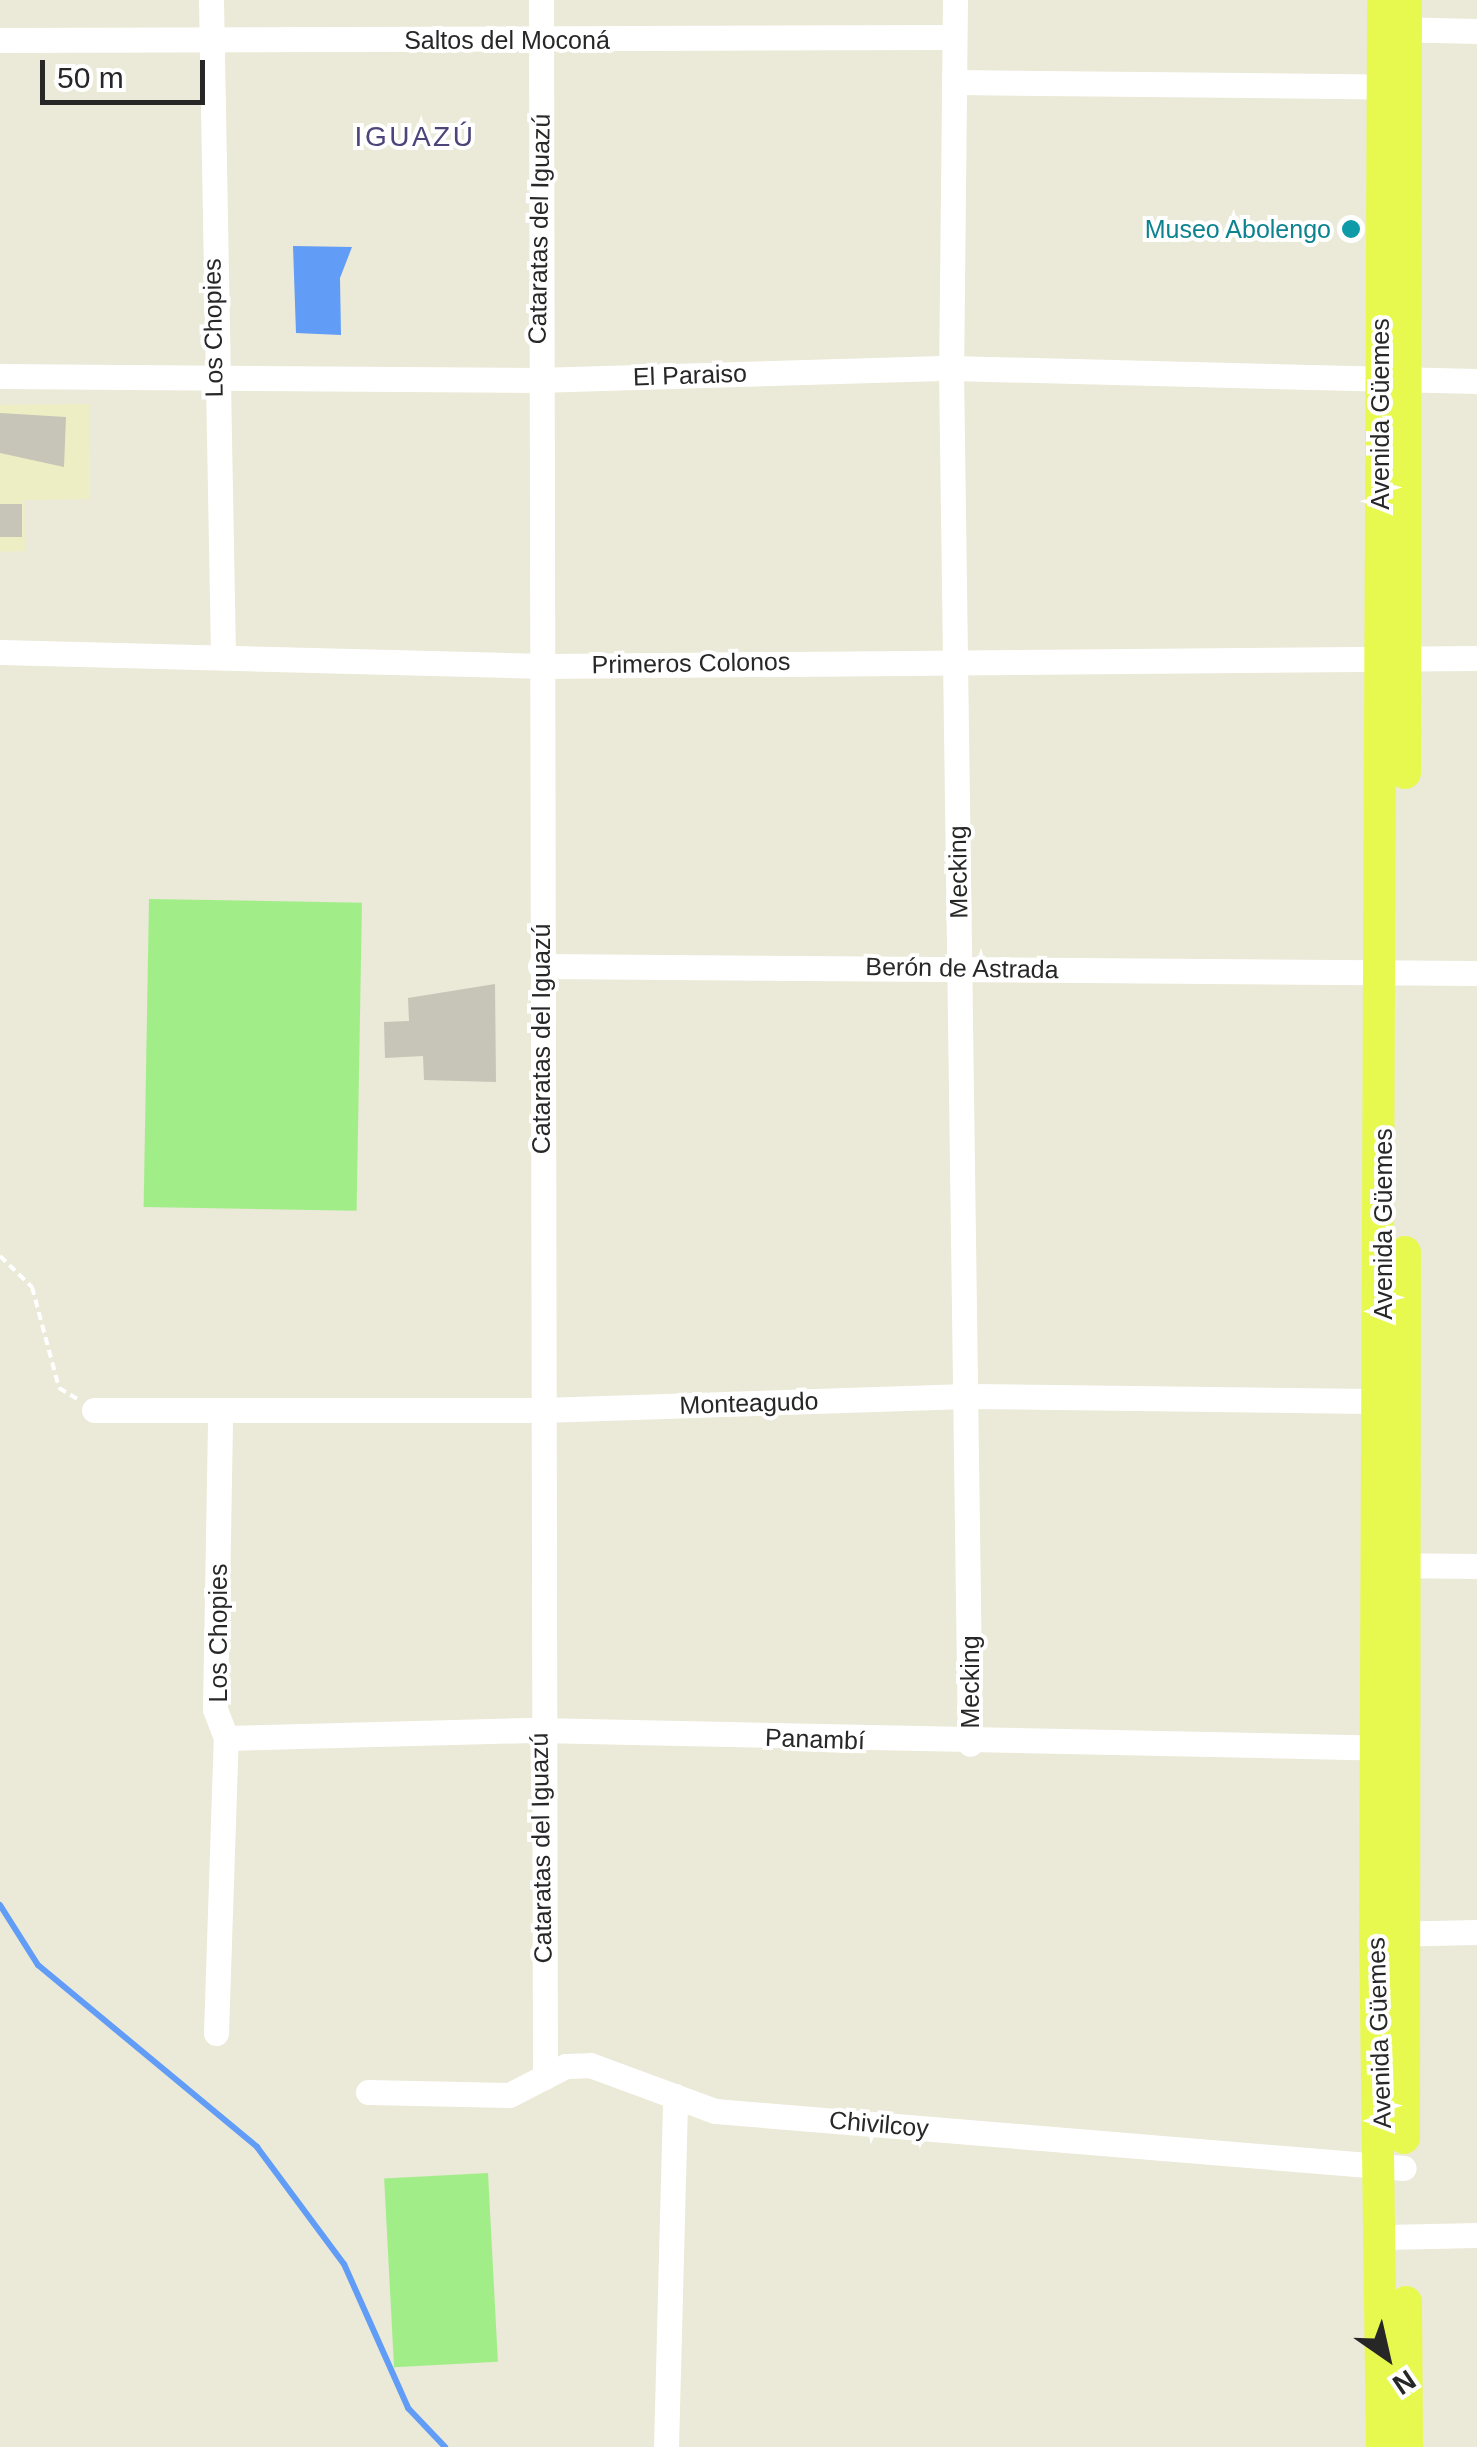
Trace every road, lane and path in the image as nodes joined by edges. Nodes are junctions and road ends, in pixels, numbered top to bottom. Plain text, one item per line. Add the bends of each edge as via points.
1 (211, 0) edge
2 (540, 0) edge
3 (955, 0) edge
4 (1395, 15) edge
5 (1477, 31) edge
6 (954, 37) junction
7 (210, 39) junction
8 (0, 40) edge
9 (541, 41) junction
10 (954, 82) junction
11 (1394, 87) junction
12 (951, 368) junction
13 (212, 373) junction
14 (0, 376) edge
15 (537, 380) junction
16 (1477, 380) edge
17 (1393, 381) junction
18 (0, 652) edge
19 (954, 656) junction
20 (223, 657) junction
21 (1393, 657) junction
22 (1477, 658) edge
23 (544, 666) junction
24 (540, 966) junction
25 (960, 968) junction
26 (1477, 973) edge
27 (1394, 975) junction
28 (0, 1256) edge
29 (967, 1396) junction
30 (1393, 1401) junction
31 (94, 1410) joint
32 (543, 1410) junction
33 (220, 1411) junction
34 (1392, 1565) junction
35 (1477, 1566) edge
36 (538, 1730) junction
37 (226, 1738) junction
38 (970, 1744) junction
39 (1391, 1748) junction
40 (1477, 1932) edge
41 (1390, 1934) junction
42 (216, 2033) dead end
43 (545, 2077) junction
44 (368, 2092) dead end
45 (675, 2096) junction
46 (1394, 2167) junction
47 (1477, 2234) edge
48 (1395, 2236) junction
49 (666, 2447) edge
50 (1382, 2447) edge
51 (1407, 2447) edge

1 - 7 street, Los Chopies
2 - 9 street, Cataratas del Iguazú
3 - 6 street, Mecking
4 - 5 street
4 - 11 main road, Avenida Güemes
6 - 9 street, Saltos del Moconá
6 - 10 street, Mecking
7 - 8 street, Saltos del Moconá
7 - 9 street, Saltos del Moconá
7 - 13 street, Los Chopies
9 - 15 street, Cataratas del Iguazú
10 - 11 street
10 - 12 street, Mecking
11 - 17 main road, Avenida Güemes
12 - 15 street, El Paraiso
12 - 17 street, El Paraiso
12 - 19 street, Mecking
13 - 14 street, El Paraiso
13 - 15 street, El Paraiso
13 - 20 street, Los Chopies
15 - 23 street, Cataratas del Iguazú
16 - 17 street, El Paraiso
17 - 21 main road, Avenida Güemes
18 - 20 street, Primeros Colonos
19 - 21 street, Primeros Colonos
19 - 23 street, Primeros Colonos
19 - 25 street, Mecking
20 - 23 street, Primeros Colonos
21 - 22 street, Primeros Colonos
21 - 27 main road, Avenida Güemes
23 - 24 street, Cataratas del Iguazú
24 - 25 street, Berón de Astrada
24 - 32 street, Cataratas del Iguazú
25 - 27 street, Berón de Astrada
25 - 29 street, Mecking
26 - 27 street, Berón de Astrada
27 - 30 main road, Avenida Güemes
28 - 31 path via 32,1287 59,1388
29 - 30 street, Monteagudo
29 - 32 street, Monteagudo
29 - 38 street, Mecking
30 - 34 main road, Avenida Güemes
31 - 33 street, Monteagudo
32 - 33 street, Monteagudo
32 - 36 street, Cataratas del Iguazú
33 - 37 street, Los Chopies via 215,1708
34 - 35 street
34 - 39 main road, Avenida Güemes
36 - 37 street, Panambí
36 - 38 street, Panambí
36 - 43 street, Cataratas del Iguazú
37 - 42 street, Los Chopies
38 - 39 street, Panambí
39 - 41 main road, Avenida Güemes
40 - 41 street
41 - 46 main road, Avenida Güemes
43 - 44 street, Chivilcoy via 509,2095
43 - 45 street, Chivilcoy via 590,2065
45 - 46 street, Chivilcoy via 714,2111
45 - 49 street
46 - 48 main road, Avenida Güemes
47 - 48 street
48 - 50 main road, Avenida Güemes
48 - 51 main road, Avenida Güemes

